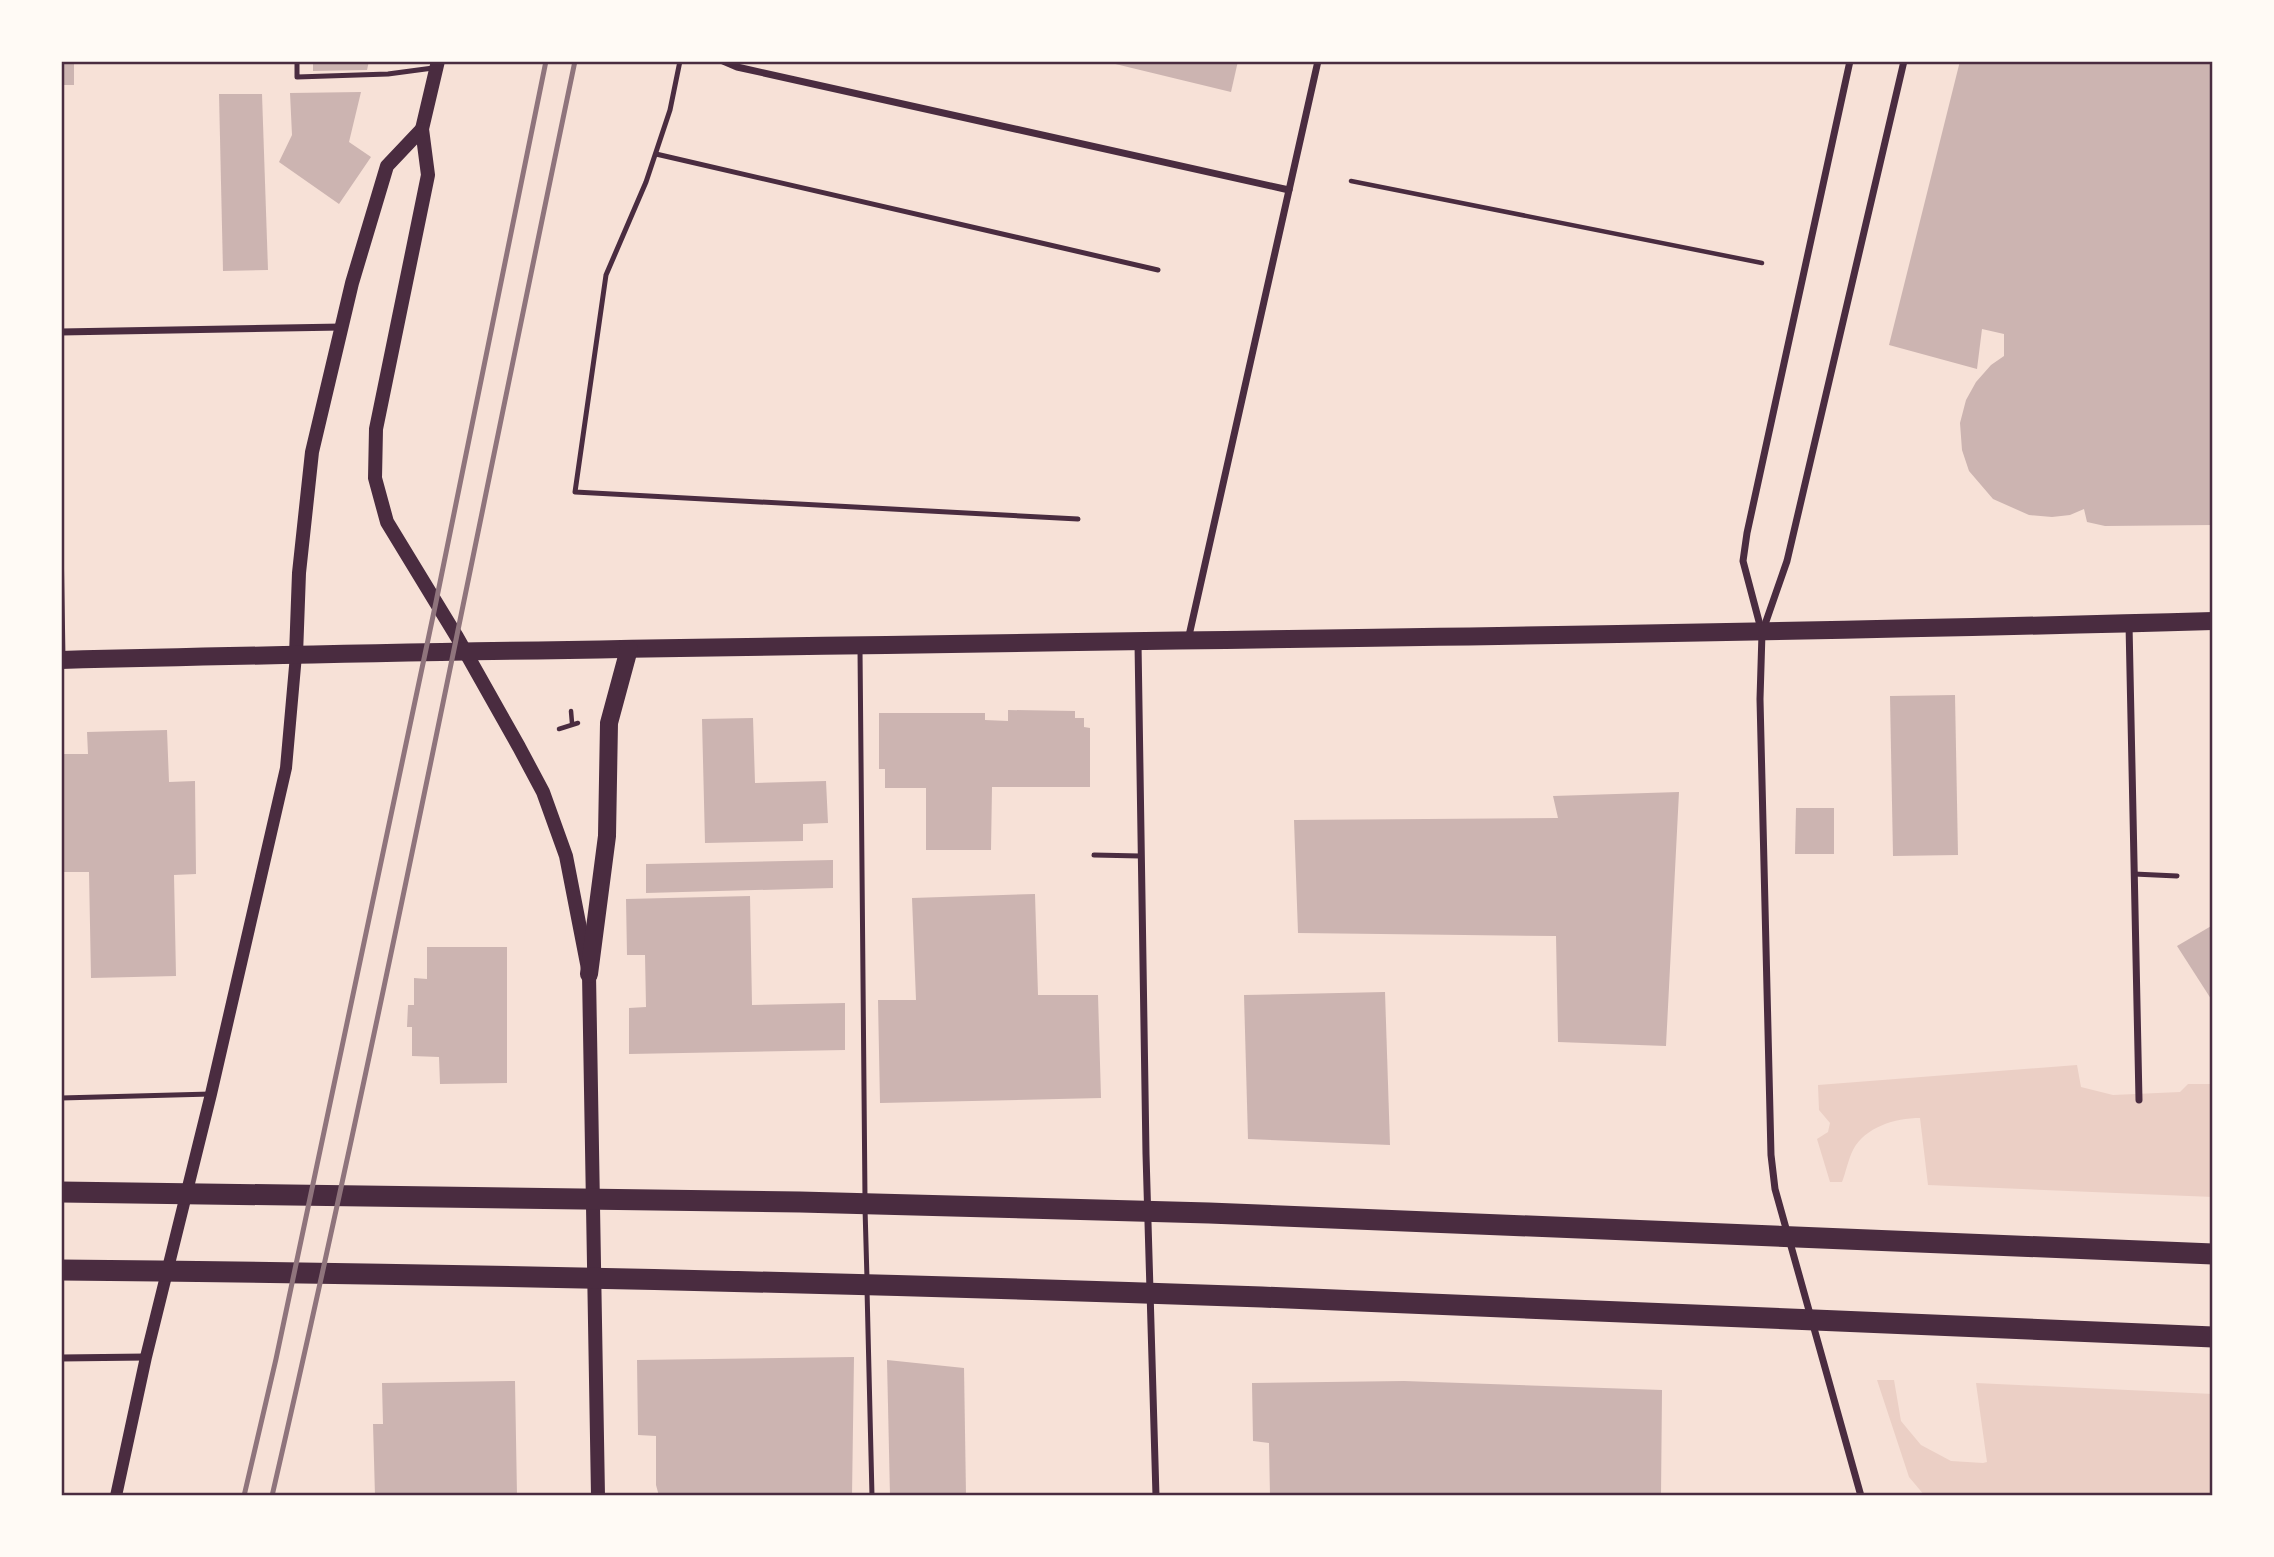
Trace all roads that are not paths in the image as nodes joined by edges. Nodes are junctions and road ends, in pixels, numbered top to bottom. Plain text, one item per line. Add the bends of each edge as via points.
1 (297, 61) edge
2 (680, 61) edge
3 (723, 61) edge
4 (1318, 61) edge
5 (1850, 61) edge
6 (1904, 61) edge
7 (437, 65) edge
8 (422, 129) junction
9 (656, 154) junction
10 (1290, 190) junction
11 (1158, 270) dead end
12 (343, 327) junction
13 (61, 332) edge
14 (1077, 519) dead end
15 (61, 539) edge
16 (2213, 621) edge
17 (2129, 624) junction
18 (1762, 633) junction
19 (1188, 640) junction
20 (1138, 641) junction
21 (860, 646) junction
22 (629, 649) junction
23 (465, 651) junction
24 (296, 655) junction
25 (62, 660) edge
26 (1094, 855) dead end
27 (1140, 856) junction
28 (2134, 874) junction
29 (2177, 876) dead end
30 (589, 974) junction
31 (211, 1094) junction
32 (61, 1098) edge
33 (2139, 1100) dead end
34 (61, 1192) edge
35 (2213, 1254) edge
36 (61, 1270) edge
37 (2213, 1338) edge
38 (146, 1357) junction
39 (61, 1358) edge
40 (116, 1496) edge
41 (598, 1496) edge
42 (872, 1496) edge
43 (1156, 1496) edge
44 (1861, 1496) edge

1 - 7 lane via 297,77 388,74
2 - 9 lane
3 - 10 street
4 - 10 street
5 - 18 street via 1747,533 1743,561
6 - 18 street via 1787,561
7 - 8 main road
8 - 12 main road via 387,166
8 - 23 main road via 428,175 376,429 375,478 387,522
9 - 11 lane
9 - 14 lane via 607,275 575,492
10 - 19 street
12 - 13 street
12 - 24 main road via 312,452
15 - 25 lane
16 - 17 main road
17 - 18 main road
17 - 28 street
18 - 19 main road
18 - 44 street via 1773,1179
19 - 20 main road
20 - 21 main road
20 - 27 street
21 - 22 main road
21 - 42 lane
22 - 23 main road
22 - 30 main road via 609,723 607,836
23 - 24 main road
23 - 30 main road via 543,792 566,856
24 - 25 main road
24 - 31 street via 286,768
26 - 27 lane
27 - 43 street
28 - 29 lane
28 - 33 street
30 - 41 main road
31 - 32 lane
31 - 38 street
34 - 35 highway via 800,1202 1209,1213
36 - 37 highway via 937,1287
38 - 39 street
38 - 40 street

